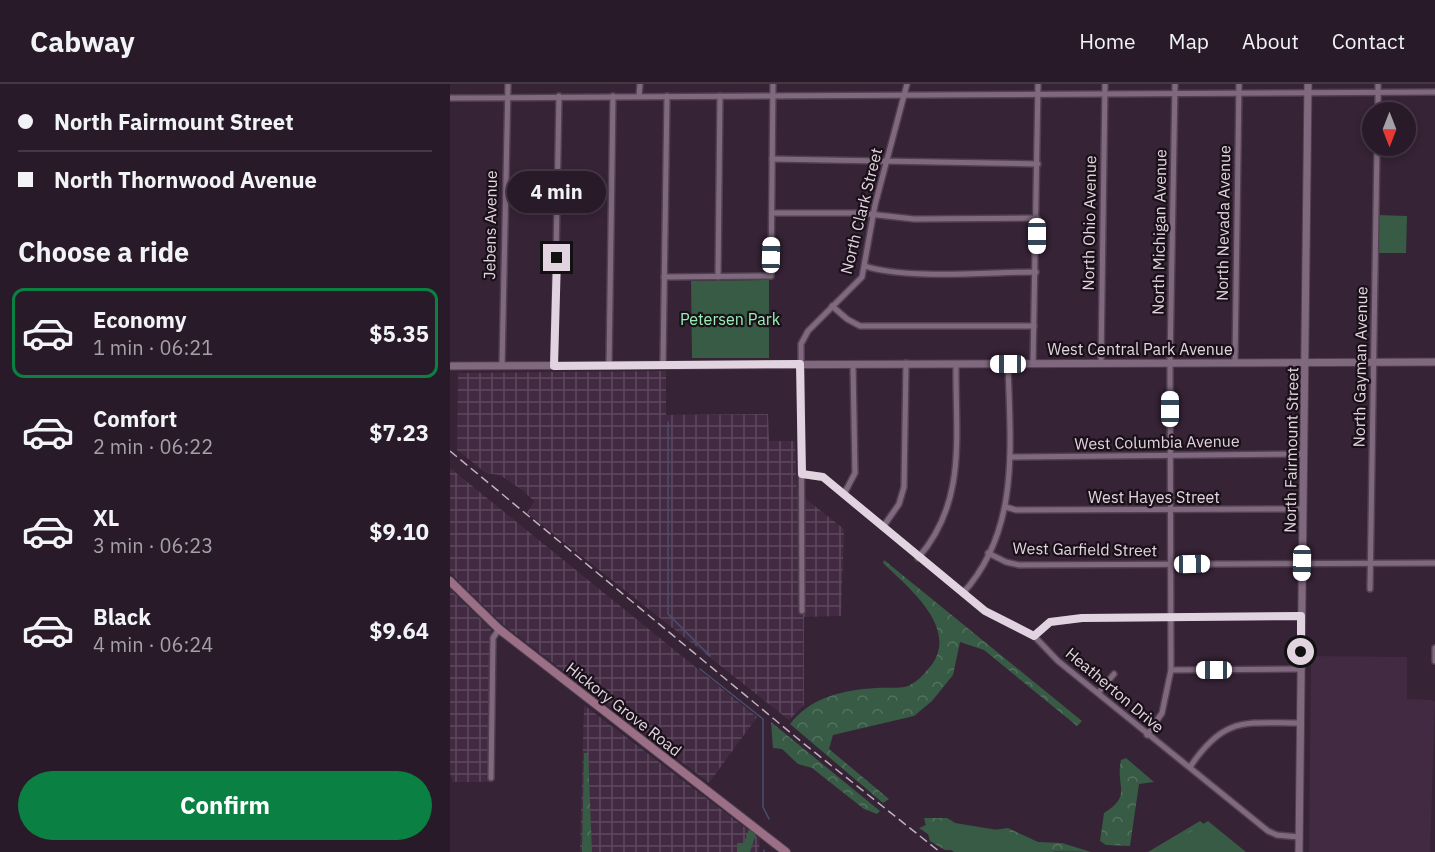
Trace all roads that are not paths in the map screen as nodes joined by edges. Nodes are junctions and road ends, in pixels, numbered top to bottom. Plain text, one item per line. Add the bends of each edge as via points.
1 (508, 84) edge
2 (640, 84) edge
3 (773, 84) edge
4 (907, 84) edge
5 (1038, 84) edge
6 (1105, 84) edge
7 (1175, 84) edge
8 (1239, 84) edge
9 (1378, 84) edge
10 (1308, 88) edge
11 (1239, 92) junction
12 (1378, 92) junction
13 (1435, 92) edge
14 (1175, 93) junction
15 (1038, 94) junction
16 (1105, 94) junction
17 (559, 96) junction
18 (613, 96) junction
19 (639, 96) junction
20 (667, 96) junction
21 (720, 96) junction
22 (773, 96) junction
23 (906, 96) junction
24 (506, 97) junction
25 (450, 98) edge
26 (1378, 102) edge
27 (1377, 156) edge
28 (772, 159) junction
29 (887, 161) junction
30 (1038, 164) junction
31 (772, 213) junction
32 (873, 214) junction
33 (1037, 218) junction
34 (865, 266) junction
35 (1036, 272) junction
36 (664, 277) junction
37 (718, 277) junction
38 (832, 306) junction
39 (1034, 326) junction
40 (1306, 361) junction
41 (1170, 362) junction
42 (1235, 362) junction
43 (1374, 362) junction
44 (1435, 362) edge
45 (906, 363) junction
46 (1101, 363) junction
47 (800, 364) junction
48 (853, 364) junction
49 (956, 364) junction
50 (1008, 364) junction
51 (1033, 364) junction
52 (609, 365) junction
53 (663, 365) junction
54 (450, 366) edge
55 (502, 366) junction
56 (554, 366) junction
57 (1303, 454) junction
58 (1170, 456) junction
59 (1010, 458) junction
60 (802, 474) junction
61 (844, 494) junction
62 (1006, 507) junction
63 (1303, 509) junction
64 (1170, 510) junction
65 (883, 527) junction
66 (988, 553) junction
67 (918, 558) junction
68 (1371, 562) junction
69 (1302, 563) junction
70 (1435, 563) edge
71 (1170, 564) junction
72 (450, 581) edge
73 (1371, 589) dead end
74 (963, 593) junction
75 (802, 611) dead end
76 (1301, 616) junction
77 (1171, 618) junction
78 (499, 629) junction
79 (1034, 636) junction
80 (1435, 648) edge
81 (1435, 661) edge
82 (1300, 669) junction
83 (1171, 670) junction
84 (1114, 674) dead end
85 (1098, 693) junction
86 (1299, 723) junction
87 (1147, 735) junction
88 (1190, 767) junction
89 (491, 778) dead end
90 (1299, 837) junction
91 (786, 852) edge
92 (1299, 852) edge

1 - 24 street, Jebens Avenue
2 - 19 street
3 - 22 street
4 - 23 street, North Clark Street
5 - 15 street
6 - 16 street, North Ohio Avenue
7 - 14 street, North Michigan Avenue
8 - 11 street, North Nevada Avenue
9 - 12 street
10 - 11 street
10 - 12 street
10 - 40 street, North Fairmount Street
11 - 14 street
11 - 42 street, North Nevada Avenue
12 - 13 street
12 - 26 street
14 - 16 street
14 - 41 street, North Michigan Avenue
15 - 16 street
15 - 23 street
15 - 30 street
16 - 46 street, North Ohio Avenue
17 - 18 street
17 - 24 street
17 - 56 street
18 - 19 street
18 - 52 street
19 - 20 street
20 - 21 street
20 - 36 street
21 - 22 street
21 - 37 street
22 - 23 street
22 - 28 street
23 - 29 street, North Clark Street
24 - 25 street
24 - 55 street, Jebens Avenue
27 - 43 street, North Gayman Avenue
28 - 29 street
28 - 31 street
29 - 30 street
29 - 32 street, North Clark Street
30 - 33 street
31 - 32 street
31 - 37 street via 771,276
32 - 33 street via 914,219
32 - 34 street, North Clark Street
33 - 35 street
34 - 35 street via 909,273
34 - 38 street, North Clark Street via 858,283
35 - 39 street
36 - 37 street
36 - 53 street
38 - 39 street via 860,326
38 - 47 street, North Clark Street via 808,331 801,344
39 - 51 street
40 - 42 street, West Central Park Avenue
40 - 43 street, West Central Park Avenue
40 - 57 street, North Fairmount Street
41 - 42 street, West Central Park Avenue
41 - 46 street, West Central Park Avenue
41 - 58 street, North Michigan Avenue
43 - 44 street, West Central Park Avenue
43 - 68 street, North Gayman Avenue
45 - 48 street, West Central Park Avenue
45 - 49 street, West Central Park Avenue
45 - 65 street via 904,487
46 - 51 street, West Central Park Avenue
47 - 48 street, West Central Park Avenue
47 - 53 street, West Central Park Avenue
47 - 60 street, North Clark Street
48 - 61 street via 855,473
49 - 50 street, West Central Park Avenue
49 - 67 street via 954,488 943,523
50 - 51 street, West Central Park Avenue
50 - 59 street
52 - 53 street, West Central Park Avenue
52 - 56 street, West Central Park Avenue
54 - 55 street, West Central Park Avenue
55 - 56 street, West Central Park Avenue
57 - 58 street, West Columbia Avenue
57 - 63 street, North Fairmount Street
58 - 59 street, West Columbia Avenue
58 - 64 street, North Michigan Avenue
59 - 62 street
60 - 61 street, Heatherton Drive via 823,477
60 - 75 street, North Clark Street
61 - 65 street, Heatherton Drive
62 - 64 street, West Hayes Street
62 - 66 street
63 - 64 street, West Hayes Street
63 - 69 street, North Fairmount Street
64 - 71 street, North Michigan Avenue
65 - 67 street, Heatherton Drive
66 - 71 street, West Garfield Street via 1020,565
66 - 74 street
67 - 74 street, Heatherton Drive
68 - 69 street, West Garfield Street
68 - 70 street, West Garfield Street
68 - 73 street, North Gayman Avenue
69 - 71 street, West Garfield Street
69 - 76 street, North Fairmount Street
71 - 77 street, North Michigan Avenue
72 - 78 main road, Hickory Grove Road
74 - 79 street, Heatherton Drive via 985,611
76 - 77 street
76 - 82 street, North Fairmount Street
77 - 79 street via 1063,620 1050,622
77 - 83 street, North Michigan Avenue
78 - 89 street via 493,638
78 - 91 main road, Hickory Grove Road
79 - 85 street, Heatherton Drive
80 - 81 street
82 - 83 street
82 - 86 street, North Fairmount Street
83 - 87 street, North Michigan Avenue via 1162,713
84 - 85 street
85 - 87 street, Heatherton Drive
86 - 88 street via 1235,724 1220,733
86 - 90 street, North Fairmount Street
87 - 88 street, Heatherton Drive
88 - 90 street, Heatherton Drive via 1268,831
90 - 92 street, North Fairmount Street

